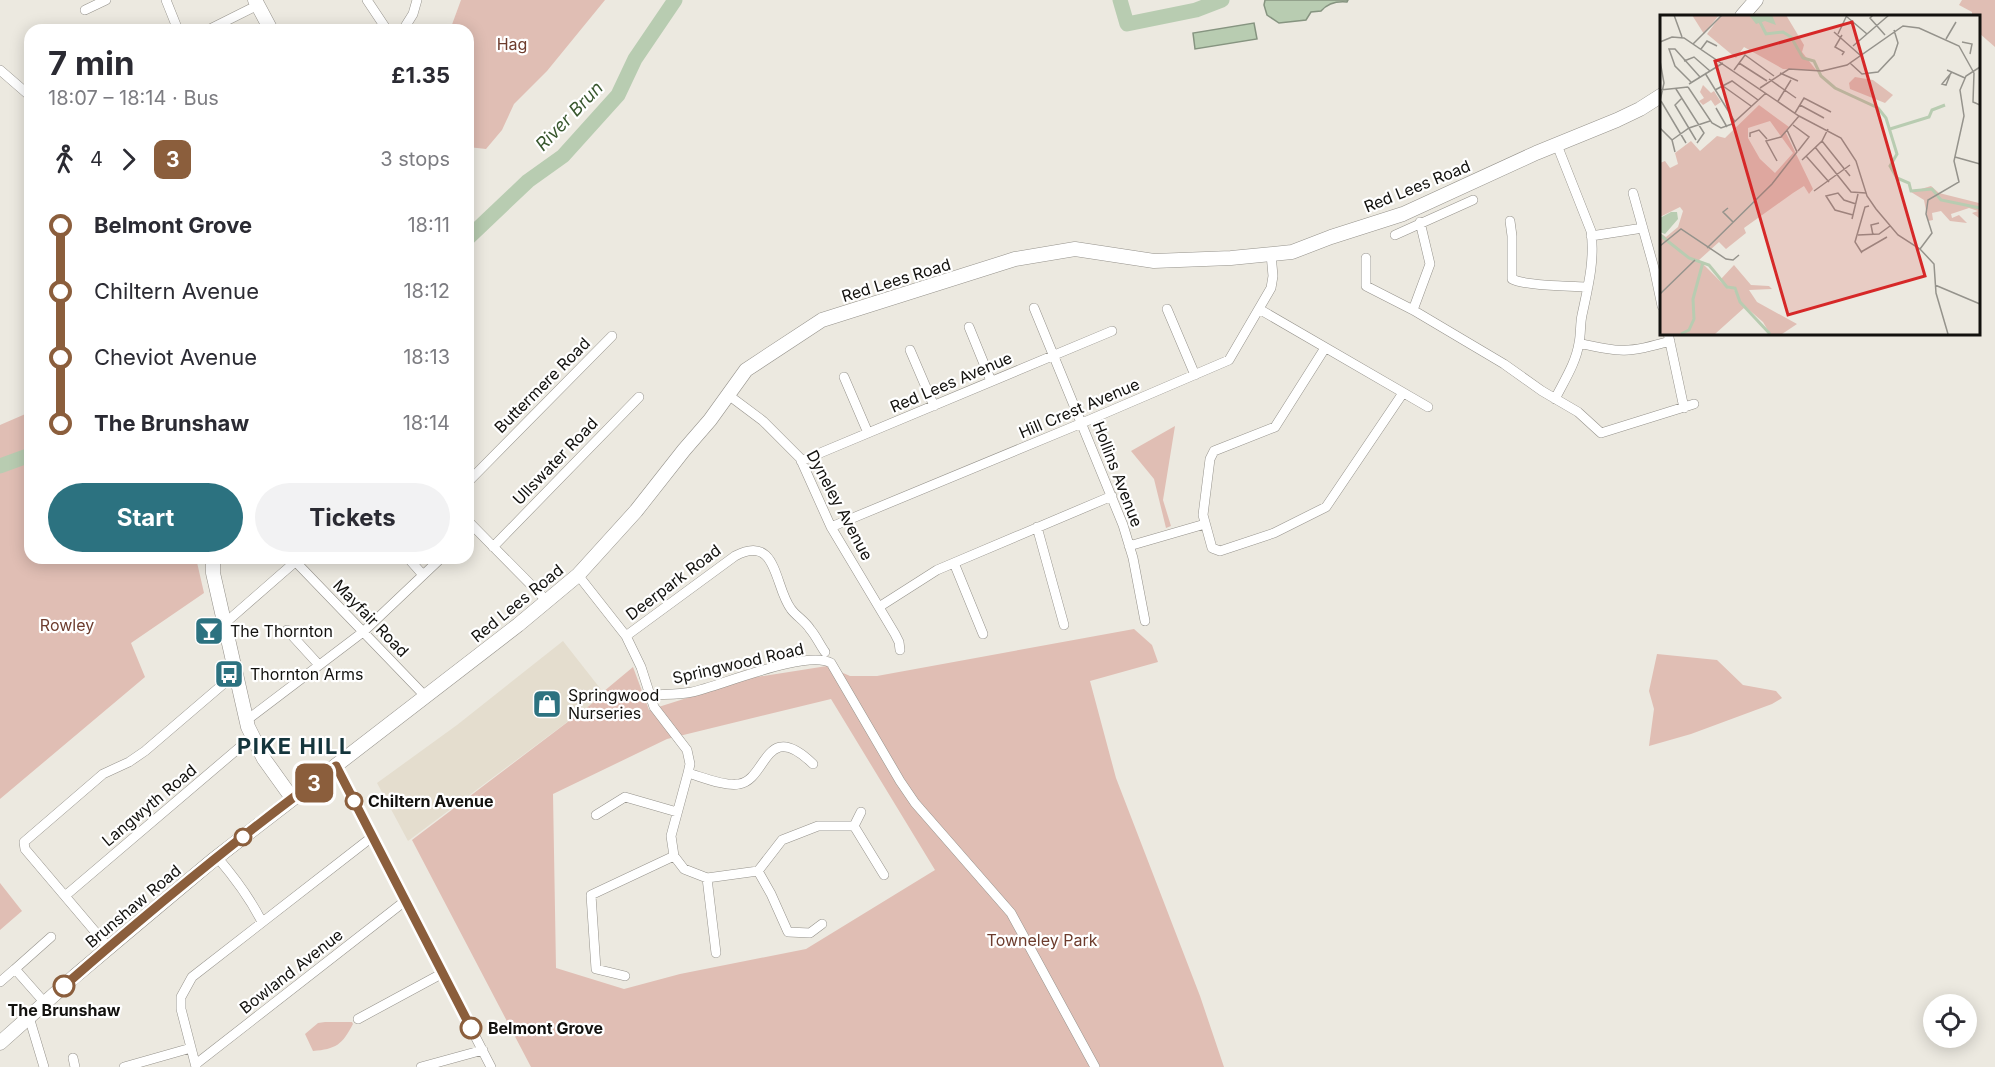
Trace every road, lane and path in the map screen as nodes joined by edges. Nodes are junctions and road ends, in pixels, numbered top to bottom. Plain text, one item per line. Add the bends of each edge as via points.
1 (106, 0) edge
2 (166, 0) edge
3 (368, 0) edge
4 (417, 0) edge
5 (1756, 0) edge
6 (257, 3) edge
7 (85, 10) dead end
8 (1743, 15) edge
9 (176, 24) edge
10 (219, 24) edge
11 (268, 24) edge
12 (383, 24) edge
13 (406, 24) edge
14 (0, 70) edge
15 (24, 91) edge
16 (1660, 96) edge
17 (1557, 145) junction
18 (1633, 193) dead end
19 (1473, 200) dead end
20 (1510, 221) dead end
21 (1420, 223) junction
22 (1643, 228) junction
23 (1395, 235) dead end
24 (1591, 236) junction
25 (1271, 254) junction
26 (1366, 258) dead end
27 (1588, 287) junction
28 (1660, 298) edge
29 (1034, 308) dead end
30 (1167, 309) dead end
31 (1259, 309) junction
32 (1413, 310) junction
33 (969, 327) dead end
34 (1112, 331) dead end
35 (612, 336) dead end
36 (1669, 337) edge
37 (1579, 343) junction
38 (1325, 348) junction
39 (910, 350) dead end
40 (1054, 355) junction
41 (1195, 375) junction
42 (844, 377) dead end
43 (991, 381) junction
44 (1402, 393) junction
45 (727, 394) junction
46 (639, 396) dead end
47 (1555, 399) junction
48 (934, 406) junction
49 (1428, 407) dead end
50 (1082, 423) junction
51 (868, 433) junction
52 (801, 461) junction
53 (474, 476) edge
54 (1112, 496) junction
55 (1205, 524) junction
56 (474, 527) edge
57 (831, 527) junction
58 (1037, 527) junction
59 (1129, 546) junction
60 (493, 547) junction
61 (954, 563) junction
62 (213, 564) edge
63 (290, 564) edge
64 (298, 564) edge
65 (414, 564) edge
66 (435, 564) edge
67 (423, 574) junction
68 (578, 575) junction
69 (546, 600) junction
70 (879, 607) junction
71 (1145, 621) dead end
72 (224, 624) junction
73 (1064, 625) dead end
74 (287, 630) dead end
75 (363, 632) junction
76 (983, 634) dead end
77 (626, 636) junction
78 (900, 650) dead end
79 (825, 652) dead end
80 (319, 665) junction
81 (235, 674) junction
82 (650, 695) junction
83 (425, 696) junction
84 (247, 720) junction
85 (253, 736) junction
86 (813, 764) dead end
87 (336, 766) junction
88 (688, 773) junction
89 (292, 798) junction
90 (677, 812) junction
91 (861, 812) dead end
92 (596, 815) dead end
93 (854, 826) junction
94 (372, 837) junction
95 (674, 856) junction
96 (217, 857) junction
97 (758, 871) junction
98 (884, 875) dead end
99 (707, 878) junction
100 (65, 896) junction
101 (405, 901) junction
102 (262, 922) junction
103 (822, 924) dead end
104 (51, 937) dead end
105 (110, 948) junction
106 (716, 953) dead end
107 (15, 969) junction
108 (443, 973) junction
109 (625, 976) dead end
110 (0, 982) edge
111 (45, 1003) junction
112 (29, 1017) junction
113 (358, 1019) dead end
114 (0, 1043) edge
115 (191, 1048) junction
116 (483, 1050) junction
117 (196, 1065) edge
118 (44, 1067) edge
119 (124, 1067) edge
120 (421, 1067) edge
121 (491, 1067) edge
122 (1095, 1067) edge

1 - 7 street
2 - 9 street
3 - 12 street
4 - 13 street
5 - 8 street
6 - 10 street
6 - 11 street
14 - 15 street
16 - 17 street, Red Lees Road via 1641,109
17 - 24 street
17 - 25 street, Red Lees Road via 1402,214 1293,252
18 - 22 street
19 - 21 street
20 - 27 street via 1512,279
21 - 23 street
21 - 32 street via 1430,264
22 - 24 street
22 - 28 street
24 - 27 street
25 - 31 street, Hill Crest Avenue via 1271,288
25 - 45 street, Red Lees Road via 1154,261 1075,249 1015,260 822,320 746,370
26 - 32 street via 1366,286
27 - 37 street
29 - 40 street, Hollins Avenue
30 - 41 street
31 - 38 street
31 - 41 street, Hill Crest Avenue via 1229,360
32 - 47 street
33 - 43 street
34 - 40 street, Red Lees Avenue
35 - 53 street, Buttermere Road
36 - 37 street via 1641,350 1626,351
36 - 47 street via 1689,406 1601,434 1578,412
37 - 47 street
38 - 44 street
38 - 55 street via 1275,427 1214,451 1203,515
39 - 48 street
40 - 43 street, Red Lees Avenue
40 - 50 street, Hollins Avenue
41 - 50 street, Hill Crest Avenue
42 - 51 street
43 - 48 street, Red Lees Avenue
44 - 49 street
44 - 55 street via 1326,507 1274,533 1220,551 1209,543
45 - 52 street, Dyneley Avenue via 763,421
45 - 68 street, Red Lees Road via 636,511
46 - 60 street, Ullswater Road
48 - 51 street, Red Lees Avenue
50 - 54 street, Hollins Avenue
50 - 57 street, Hill Crest Avenue
51 - 52 street, Red Lees Avenue
52 - 57 street, Dyneley Avenue
54 - 58 street
54 - 59 street, Hollins Avenue
55 - 59 street
56 - 60 street
57 - 70 street, Dyneley Avenue
58 - 61 street
58 - 73 street
59 - 71 street, Hollins Avenue
60 - 69 street
61 - 70 street
61 - 76 street
62 - 72 street
63 - 72 street
64 - 75 street, Mayfair Road
65 - 67 street
66 - 67 street
67 - 75 street
68 - 69 street, Red Lees Road
68 - 77 street
69 - 83 street, Red Lees Road
70 - 78 street, Dyneley Avenue
72 - 81 street
74 - 80 street
75 - 80 street
75 - 83 street, Mayfair Road
77 - 79 street, Deerpark Road via 746,550 767,557 790,608 809,627
77 - 82 street
80 - 84 street
81 - 84 street
81 - 100 street via 145,751 103,774 24,842 25,849
82 - 88 street via 654,707 687,750
82 - 122 street, Springwood Road via 691,692 783,665 831,663 915,803 1011,912
83 - 87 street, Red Lees Road
84 - 85 street
85 - 89 street
85 - 100 street, Langwyth Road
86 - 88 street via 800,751 784,747 770,752 748,782 732,785
87 - 89 street, Red Lees Road
87 - 94 street
88 - 90 street
89 - 96 street, Brunshaw Road
90 - 92 street via 625,797
90 - 95 street via 670,836
91 - 93 street
93 - 97 street via 818,826 782,840
93 - 98 street
94 - 101 street
94 - 102 street
95 - 99 street via 684,869
95 - 109 street via 591,895 596,969
96 - 102 street via 253,903
96 - 105 street, Brunshaw Road
97 - 99 street
97 - 103 street via 788,932 810,933
99 - 106 street
100 - 105 street
101 - 108 street
101 - 117 street, Bowland Avenue
102 - 115 street via 192,977 185,987 180,1009
104 - 107 street
105 - 111 street, Brunshaw Road
107 - 110 street
107 - 111 street
108 - 113 street
108 - 116 street
111 - 112 street, Brunshaw Road
112 - 114 street, Brunshaw Road
112 - 118 street
115 - 117 street
115 - 119 street
116 - 120 street
116 - 121 street

